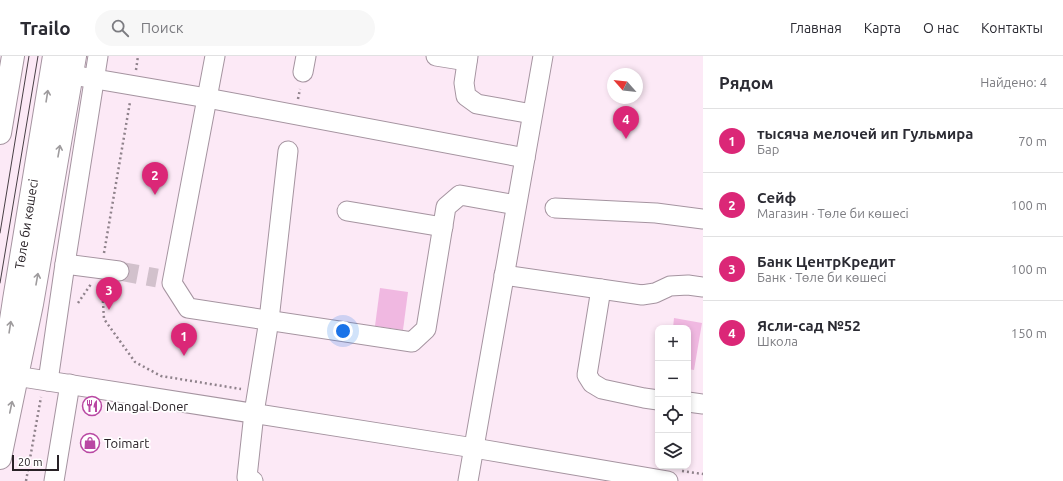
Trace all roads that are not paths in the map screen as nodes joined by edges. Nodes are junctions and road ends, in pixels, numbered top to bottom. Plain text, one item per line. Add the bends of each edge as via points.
1 (13, 56) edge
2 (54, 56) edge
3 (98, 56) edge
4 (215, 56) edge
5 (436, 56) edge
6 (542, 56) edge
7 (467, 58) edge
8 (74, 65) edge
9 (94, 78) junction
10 (207, 98) junction
11 (532, 114) junction
12 (0, 133) edge
13 (288, 151) dead end
14 (525, 158) junction
15 (516, 206) junction
16 (555, 208) dead end
17 (347, 210) dead end
18 (703, 219) edge
19 (443, 227) junction
20 (65, 264) junction
21 (110, 270) tunnel mouth
22 (504, 275) junction
23 (703, 286) edge
24 (600, 289) junction
25 (269, 320) junction
26 (7, 381) edge
27 (48, 381) junction
28 (70, 384) junction
29 (655, 400) edge
30 (691, 402) edge
31 (703, 404) edge
32 (254, 413) junction
33 (474, 448) junction
34 (0, 458) edge
35 (54, 481) edge
36 (254, 481) edge
37 (468, 481) edge
38 (668, 481) edge

1 - 12 main road
26 -> 2 main road, Төле би көшесі via 14,300
3 - 9 street
4 - 10 street
5 - 7 street
6 - 11 street
7 - 11 street via 464,83 466,96 477,104
8 - 9 street
26 -> 8 main road via 32,304
9 - 10 street
9 - 20 street
10 - 14 street
10 - 25 street via 165,281 188,308
11 - 14 street
13 - 25 street
14 - 15 street
15 - 19 street via 460,195 446,207
15 - 22 street
16 - 18 street via 656,213
17 - 19 street
19 - 25 street via 426,330 412,342
20 - 21 street
20 - 27 street
22 - 24 street
22 - 33 street
23 - 24 street via 670,286 655,293 642,295
24 - 29 street via 586,376 602,390
25 - 32 street
26 - 27 street
34 -> 26 main road
27 - 28 street
28 - 32 street
28 - 35 street
30 - 31 street
32 - 33 street
32 - 36 street via 247,477
33 - 37 street
33 - 38 street

